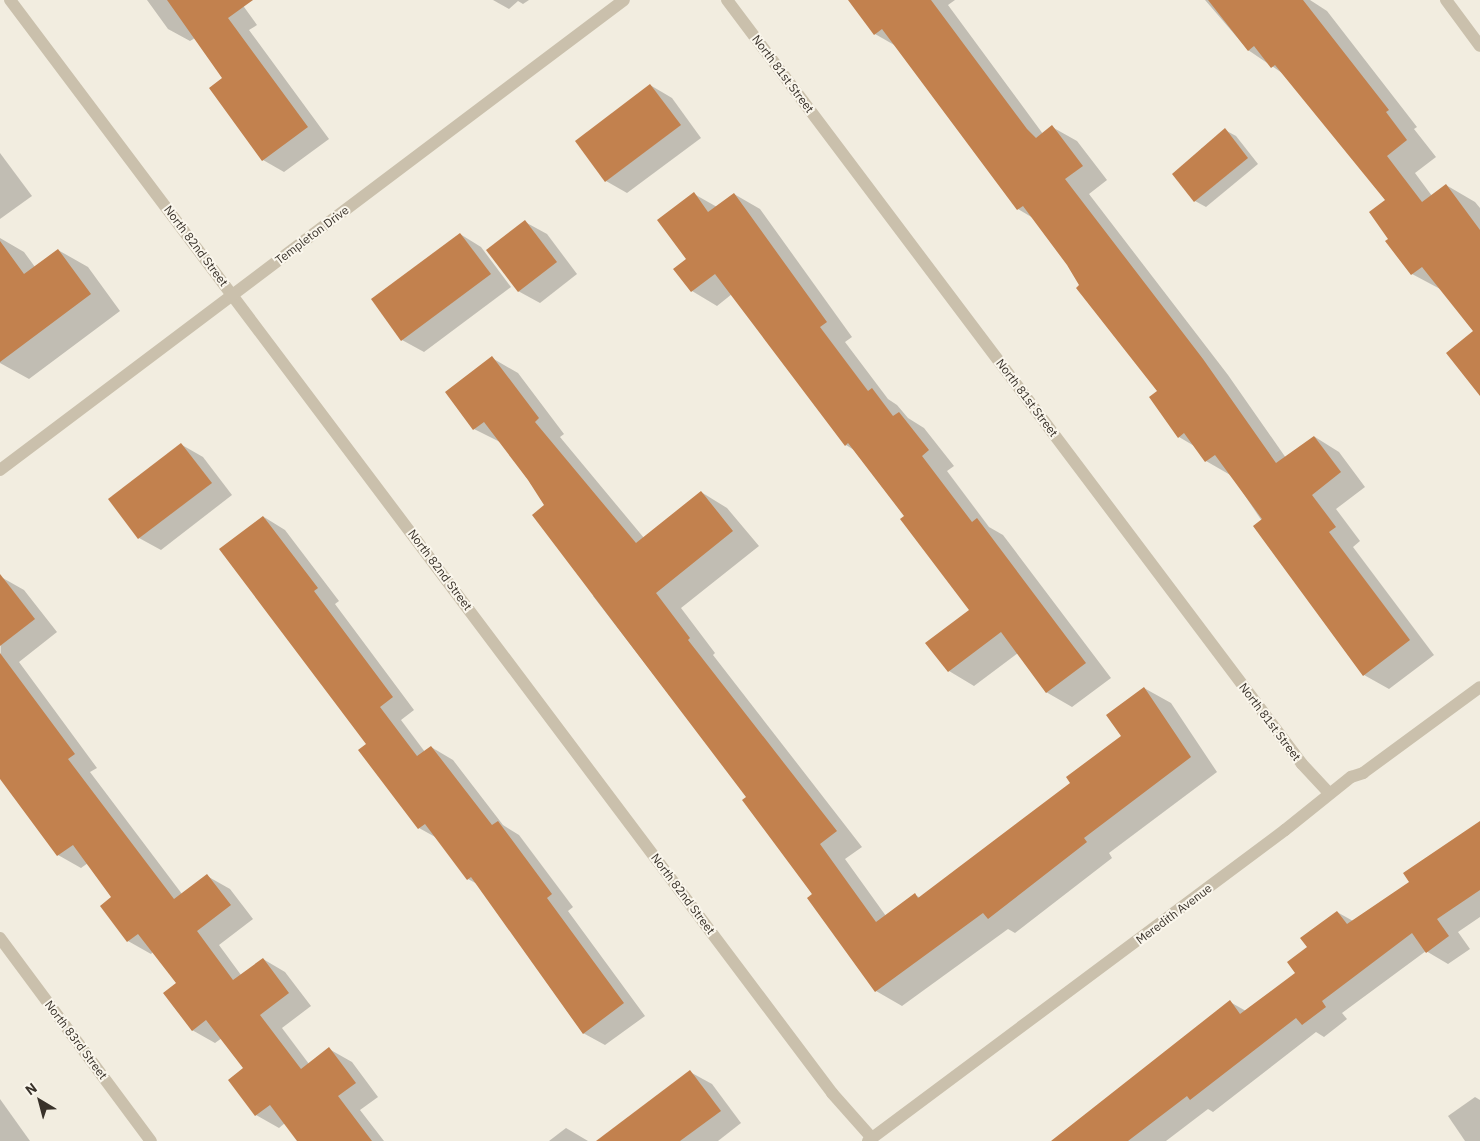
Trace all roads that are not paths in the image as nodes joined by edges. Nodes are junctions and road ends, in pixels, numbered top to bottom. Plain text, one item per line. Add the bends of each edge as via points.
1 (10, 0) edge
2 (624, 0) edge
3 (727, 0) edge
4 (1446, 0) edge
5 (1480, 46) edge
6 (233, 295) junction
7 (0, 470) edge
8 (1480, 687) edge
9 (1329, 793) junction
10 (0, 938) edge
11 (870, 1140) edge
12 (152, 1141) edge

1 - 6 street, North 82nd Street
2 - 6 street, Templeton Drive
3 - 9 street, North 81st Street via 1296,756
4 - 5 street
6 - 7 street, Templeton Drive
6 - 11 street, North 82nd Street
8 - 9 street, Meredith Avenue via 1362,773 1352,776
9 - 11 street, Meredith Avenue via 1286,830
10 - 12 street, North 83rd Street

